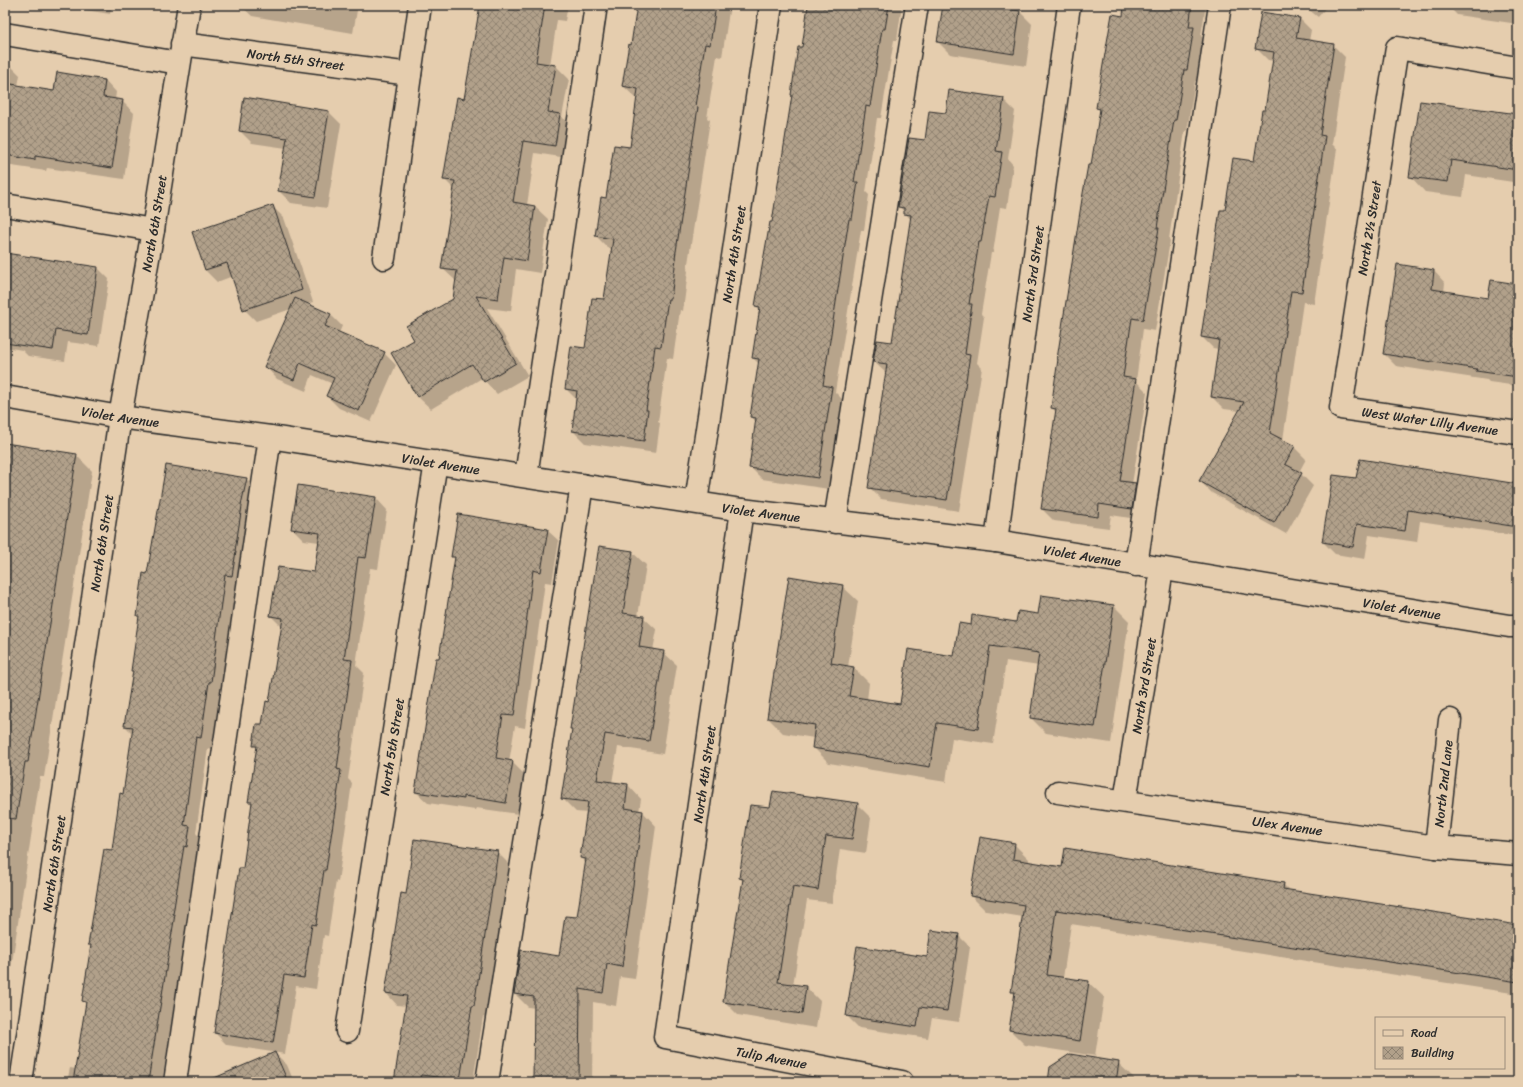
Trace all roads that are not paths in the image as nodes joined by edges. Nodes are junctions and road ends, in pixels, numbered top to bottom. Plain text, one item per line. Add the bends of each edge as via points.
1 (189, 5) edge
2 (420, 5) edge
3 (596, 5) edge
4 (771, 5) edge
5 (917, 5) edge
6 (1069, 5) edge
7 (1220, 5) edge
8 (5, 34) edge
9 (181, 54) junction
10 (1518, 68) edge
11 (410, 74) junction
12 (5, 205) edge
13 (153, 230) junction
14 (384, 258) dead end
15 (5, 397) edge
16 (1341, 408) joint
17 (120, 417) junction
18 (1518, 433) edge
19 (270, 437) junction
20 (436, 462) junction
21 (526, 476) junction
22 (582, 485) junction
23 (696, 502) junction
24 (742, 510) junction
25 (835, 522) junction
26 (996, 541) junction
27 (1136, 565) junction
28 (1162, 569) junction
29 (1518, 626) edge
30 (1450, 720) dead end
31 (1058, 792) dead end
32 (1125, 801) junction
33 (1436, 847) junction
34 (1518, 854) edge
35 (347, 1032) dead end
36 (666, 1037) joint
37 (21, 1082) edge
38 (174, 1082) edge
39 (487, 1082) edge
40 (902, 1082) edge

1 - 9 street, North 6th Street
2 - 11 street
3 - 21 street
4 - 23 street, North 4th Street
5 - 25 street
6 - 26 street, North 3rd Street
7 - 27 street
8 - 9 street, North 5th Street
9 - 11 street, North 5th Street
9 - 13 street, North 6th Street
10 - 16 street, North 2½ Street via 1397,48
11 - 14 street
12 - 13 street
13 - 17 street, North 6th Street
15 - 17 street, Violet Avenue
16 - 18 street, West Water Lilly Avenue
17 - 19 street, Violet Avenue
17 - 37 street, North 6th Street
19 - 20 street, Violet Avenue
19 - 38 street
20 - 21 street, Violet Avenue
20 - 35 street, North 5th Street
21 - 22 street, Violet Avenue
22 - 23 street, Violet Avenue
22 - 39 street
23 - 24 street, Violet Avenue
24 - 25 street, Violet Avenue
24 - 36 street, North 4th Street
25 - 26 street, Violet Avenue
26 - 27 street, Violet Avenue
27 - 28 street, Violet Avenue
28 - 29 street, Violet Avenue
28 - 32 street, North 3rd Street
30 - 33 street, North 2nd Lane
31 - 32 street, Ulex Avenue
32 - 33 street, Ulex Avenue
33 - 34 street, Ulex Avenue
36 - 40 street, Tulip Avenue

